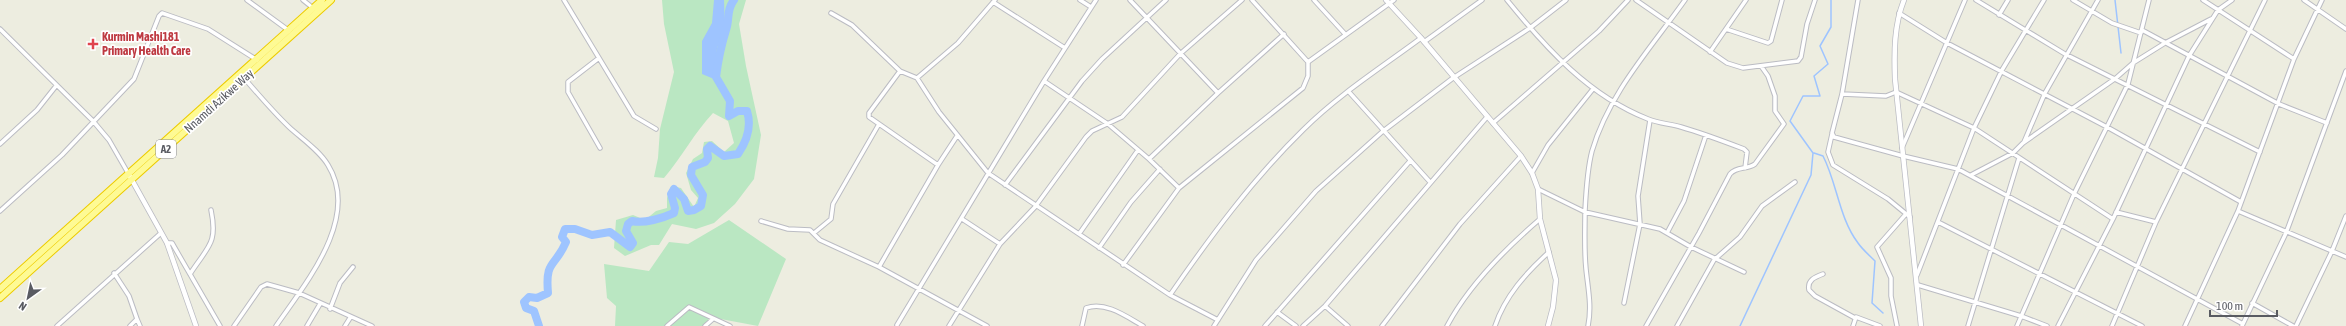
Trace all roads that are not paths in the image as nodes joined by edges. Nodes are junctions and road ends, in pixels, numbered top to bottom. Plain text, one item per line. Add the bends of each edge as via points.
1 (247, 0) edge
2 (303, 0) edge
3 (322, 0) edge
4 (331, 0) edge
5 (564, 0) edge
6 (1080, 0) edge
7 (1096, 0) edge
8 (1130, 0) edge
9 (1166, 0) edge
10 (1242, 0) edge
11 (1252, 0) edge
12 (1314, 0) edge
13 (1482, 0) edge
14 (1508, 0) edge
15 (1566, 0) edge
16 (1628, 0) edge
17 (1636, 0) edge
18 (1685, 0) edge
19 (1746, 0) edge
20 (1782, 0) edge
21 (1815, 0) edge
22 (1858, 0) edge
23 (1904, 0) edge
24 (1965, 0) edge
25 (1976, 0) edge
26 (2008, 0) edge
27 (2044, 0) edge
28 (2073, 0) edge
29 (2098, 0) edge
30 (2149, 0) edge
31 (2203, 0) edge
32 (2232, 0) edge
33 (2265, 0) edge
34 (2304, 0) edge
35 (2322, 0) edge
36 (994, 1) edge
37 (1390, 1) edge
38 (1091, 7) junction
39 (313, 8) junction
40 (2318, 8) junction
41 (2218, 10) junction
42 (831, 12) dead end
43 (2091, 12) junction
44 (1899, 13) junction
45 (1999, 15) junction
46 (1147, 19) junction
47 (2212, 19) junction
48 (1669, 24) junction
49 (1530, 28) junction
50 (0, 29) edge
51 (1726, 29) junction
52 (2346, 29) edge
53 (288, 30) junction
54 (2025, 32) junction
55 (2141, 32) junction
56 (2249, 32) junction
57 (1284, 34) junction
58 (1345, 34) junction
59 (1423, 40) junction
60 (1947, 43) junction
61 (2165, 43) junction
62 (1065, 48) junction
63 (1710, 52) junction
64 (1180, 54) junction
65 (2065, 54) junction
66 (2189, 56) junction
67 (599, 58) junction
68 (2294, 59) junction
69 (258, 61) junction
70 (1308, 62) junction
71 (1564, 63) junction
72 (2133, 63) junction
73 (1760, 66) junction
74 (2002, 70) junction
75 (900, 71) junction
76 (2346, 72) edge
77 (2227, 77) junction
78 (244, 78) junction
79 (917, 78) junction
80 (1453, 78) junction
81 (2116, 78) junction
82 (1044, 81) junction
83 (2128, 84) junction
84 (56, 86) junction
85 (1593, 89) junction
86 (1349, 92) junction
87 (1896, 92) junction
88 (1218, 93) junction
89 (2045, 93) junction
90 (1842, 94) junction
91 (1069, 98) junction
92 (1614, 102) junction
93 (1922, 102) junction
94 (2166, 104) junction
95 (2279, 104) junction
96 (2073, 108) junction
97 (1487, 117) junction
98 (1650, 120) junction
99 (93, 121) junction
100 (1493, 123) junction
101 (2327, 123) junction
102 (879, 124) junction
103 (1108, 124) junction
104 (2204, 124) junction
105 (2107, 126) junction
106 (1974, 128) junction
107 (656, 129) dead end
108 (1382, 132) junction
109 (1832, 133) junction
110 (1706, 135) junction
111 (957, 136) junction
112 (2023, 143) junction
113 (0, 144) edge
114 (600, 148) dead end
115 (1902, 149) junction
116 (2145, 149) junction
117 (1138, 150) junction
118 (2260, 152) junction
119 (2013, 153) junction
120 (1521, 156) junction
121 (1903, 156) junction
122 (2019, 158) junction
123 (1149, 159) junction
124 (1410, 161) junction
125 (938, 165) junction
126 (1745, 168) junction
127 (1160, 169) junction
128 (1958, 169) junction
129 (2182, 170) junction
130 (988, 173) junction
131 (1532, 173) junction
132 (128, 174) junction
133 (1971, 176) junction
134 (132, 180) junction
135 (1430, 182) junction
136 (1795, 182) dead end
137 (1005, 185) junction
138 (1179, 188) junction
139 (1538, 189) junction
140 (2074, 194) junction
141 (2008, 195) junction
142 (2242, 202) junction
143 (1035, 206) junction
144 (211, 210) dead end
145 (0, 211) edge
146 (2238, 211) junction
147 (1585, 212) junction
148 (2116, 212) junction
149 (1908, 216) junction
150 (2346, 216) edge
151 (962, 218) junction
152 (2113, 218) junction
153 (1540, 219) junction
154 (761, 221) dead end
155 (1938, 222) junction
156 (2156, 222) junction
157 (1640, 224) junction
158 (2061, 224) junction
159 (161, 233) junction
160 (814, 233) junction
161 (1667, 233) junction
162 (2286, 233) junction
163 (1079, 234) junction
164 (166, 243) junction
165 (1000, 244) junction
166 (2099, 245) junction
167 (1691, 247) junction
168 (1098, 248) junction
169 (1992, 248) junction
170 (1550, 251) junction
171 (2332, 251) junction
172 (2346, 257) edge
173 (1716, 258) junction
174 (1123, 264) junction
175 (2138, 264) junction
176 (352, 267) dead end
177 (879, 267) junction
178 (1744, 272) dead end
179 (114, 273) junction
180 (2039, 273) junction
181 (190, 274) junction
182 (1822, 274) dead end
183 (1917, 275) junction
184 (1918, 285) junction
185 (0, 289) edge
186 (919, 289) junction
187 (2075, 292) junction
188 (299, 293) junction
189 (1170, 295) junction
190 (0, 298) edge
191 (2198, 298) junction
192 (1975, 302) junction
193 (1624, 303) dead end
194 (2252, 303) junction
195 (320, 304) junction
196 (1325, 306) junction
197 (330, 309) junction
198 (959, 311) junction
199 (1277, 312) junction
200 (2117, 314) junction
201 (2021, 316) junction
202 (350, 318) junction
203 (1855, 318) junction
204 (137, 319) junction
205 (713, 319) junction
206 (1218, 320) junction
207 (2243, 325) edge
208 (57, 326) edge
209 (130, 326) edge
210 (140, 326) edge
211 (196, 326) edge
212 (220, 326) edge
213 (234, 326) edge
214 (276, 326) edge
215 (307, 326) edge
216 (345, 326) edge
217 (372, 326) edge
218 (667, 326) edge
219 (705, 326) edge
220 (730, 326) edge
221 (896, 326) edge
222 (903, 326) edge
223 (949, 326) edge
224 (987, 326) edge
225 (1082, 326) edge
226 (1143, 326) edge
227 (1214, 326) edge
228 (1265, 326) edge
229 (1296, 326) edge
230 (1303, 326) edge
231 (1348, 326) edge
232 (1382, 326) edge
233 (1447, 326) edge
234 (1495, 326) edge
235 (1548, 326) edge
236 (1588, 326) edge
237 (1646, 326) edge
238 (1677, 326) edge
239 (1853, 326) edge
240 (1880, 326) edge
241 (1897, 326) edge
242 (1921, 326) edge
243 (1968, 326) edge
244 (2017, 326) edge
245 (2047, 326) edge
246 (2058, 326) edge
247 (2112, 326) edge
248 (2142, 326) edge
249 (2185, 326) edge
250 (2293, 326) edge
251 (2296, 326) edge

1 - 53 street
2 - 39 street
3 - 39 highway, Nnamdi Azikwe Way / A2
4 - 69 highway, Nnamdi Azikwe Way / A2
5 - 67 street
6 - 38 street
7 - 38 street
8 - 46 street
9 - 46 street
10 - 64 street
11 - 57 street
12 - 58 street
13 - 59 street
14 - 49 street
15 - 49 street
16 - 71 street
17 - 48 street
18 - 48 street
19 - 51 street
20 - 51 street via 1771,41 1768,43
21 - 73 street via 1807,24 1802,57 1798,61
22 - 90 street
23 - 44 street
24 - 60 street
25 - 45 street
26 - 45 street
27 - 54 street
28 - 43 street
29 - 43 street
30 - 55 street
31 - 41 street
32 - 41 street
33 - 56 street
34 - 40 street
35 - 40 street
36 - 62 street
36 - 79 street via 958,43
37 - 58 street
37 - 59 street
38 - 62 street
39 - 53 highway, Nnamdi Azikwe Way / A2
40 - 52 street
40 - 68 street
41 - 47 street
41 - 56 street
42 - 75 street via 852,25
43 - 55 street via 2112,23
43 - 65 street
44 - 60 street
44 - 87 street via 1894,49
45 - 54 street
46 - 64 street
46 - 91 street via 1102,58
47 - 61 street
47 - 66 street
48 - 63 street
48 - 92 street via 1635,65
49 - 71 street
49 - 80 street
50 - 84 street
51 - 63 street
53 - 69 highway, Nnamdi Azikwe Way / A2
54 - 65 street
54 - 74 street
55 - 61 street
55 - 72 street
56 - 68 street
56 - 77 street
57 - 70 street
57 - 88 street
58 - 70 street
59 - 80 street
59 - 86 street
60 - 74 street
60 - 93 street
61 - 66 street
61 - 72 street
62 - 82 street
63 - 73 street via 1735,67
64 - 88 street
64 - 103 street via 1122,116
65 - 81 street
65 - 89 street
66 - 77 street
66 - 94 street
67 - 107 street via 634,116
67 - 114 street via 568,82 567,86
68 - 95 street
69 - 78 highway, Nnamdi Azikwe Way / A2
69 - 99 street via 208,29 162,13 134,79
69 - 132 highway, Nnamdi Azikwe Way / A2
70 - 138 street via 1308,76 1304,88
71 - 85 street
71 - 100 street
72 - 81 street
72 - 83 street
73 - 126 street via 1768,76 1776,99 1775,111 1784,124 1755,164
74 - 89 street
74 - 106 street
75 - 79 street
75 - 102 street via 869,113 869,117
76 - 101 street
77 - 95 street
77 - 104 street
78 - 134 highway, Nnamdi Azikwe Way / A2
78 - 188 street via 278,116 324,159 334,178 337,192 337,222 313,273
79 - 111 street
80 - 97 street
80 - 108 street
81 - 83 street
81 - 96 street
82 - 91 street
82 - 130 street
83 - 94 street
83 - 105 street
84 - 99 street
84 - 113 street via 37,110
85 - 92 street
85 - 131 street via 1548,145
86 - 108 street
86 - 189 street via 1304,129 1258,179 1206,243
87 - 90 street via 1886,96
87 - 93 street
87 - 115 street
88 - 123 street
89 - 96 street
89 - 112 street
90 - 109 street
91 - 103 street
91 - 137 street
92 - 98 street
92 - 147 street via 1592,153
93 - 106 street
93 - 115 street
94 - 104 street
94 - 116 street
95 - 101 street
95 - 118 street
96 - 105 street
96 - 112 street
97 - 100 street
97 - 135 street
98 - 110 street
98 - 157 street via 1638,196
99 - 132 street via 109,140
99 - 145 street via 62,155
100 - 120 street
101 - 162 street
102 - 125 street
102 - 160 street via 833,204 831,219
103 - 117 street
103 - 143 street via 1092,131 1086,137
104 - 118 street
104 - 129 street
105 - 116 street
105 - 140 street
106 - 119 street
106 - 128 street
108 - 124 street
108 - 206 street via 1316,191 1301,208 1256,260
109 - 121 street via 1837,138
109 - 149 street via 1828,152 1833,165 1888,199
110 - 126 street via 1746,150
110 - 161 street via 1684,201
111 - 125 street
111 - 130 street
112 - 119 street
115 - 121 street
116 - 129 street
116 - 148 street
117 - 123 street
117 - 163 street
118 - 142 street
119 - 122 street
119 - 133 street
120 - 131 street
120 - 232 street via 1460,224
121 - 128 street
121 - 149 street
122 - 140 street
122 - 141 street
123 - 127 street
124 - 135 street
124 - 199 street
125 - 177 street
126 - 167 street via 1733,170 1730,174
127 - 138 street
127 - 168 street via 1131,202
128 - 133 street
128 - 155 street
129 - 142 street
129 - 156 street
130 - 137 street
130 - 151 street
131 - 139 street
132 - 134 street
132 - 185 highway, Nnamdi Azikwe Way / A2
133 - 141 street
134 - 159 street
134 - 190 highway, Nnamdi Azikwe Way / A2
135 - 196 street
136 - 173 street via 1762,206 1740,237
137 - 143 street
138 - 174 street
139 - 147 street
139 - 153 street
140 - 152 street
140 - 158 street
141 - 158 street
141 - 169 street
142 - 146 street
143 - 163 street
143 - 165 street
144 - 181 street via 214,239
146 - 162 street
146 - 191 street
147 - 157 street
147 - 236 street via 1586,268 1590,299
148 - 152 street
148 - 156 street
149 - 183 street
149 - 241 street via 1877,247 1891,278
150 - 171 street
151 - 165 street
151 - 186 street
152 - 166 street
153 - 170 street
153 - 233 street via 1520,236 1474,286
154 - 160 street via 788,229 810,230
155 - 169 street
155 - 183 street
156 - 175 street
157 - 161 street
157 - 193 street
158 - 166 street
158 - 180 street
159 - 164 street
159 - 179 street
160 - 177 street via 820,240
161 - 167 street
162 - 171 street
162 - 194 street
163 - 168 street
164 - 181 street via 172,243
164 - 211 street
165 - 198 street
166 - 175 street
166 - 187 street
167 - 173 street
167 - 237 street
168 - 174 street
169 - 180 street
169 - 192 street
170 - 234 street via 1508,296
170 - 235 street via 1556,280
171 - 172 street
171 - 251 street
173 - 178 street
173 - 238 street
174 - 189 street
175 - 191 street
175 - 200 street
176 - 197 street via 340,283
177 - 186 street
179 - 204 street via 129,296
179 - 208 street
180 - 187 street
180 - 201 street
181 - 212 street
182 - 203 street via 1812,279 1809,290 1815,296
183 - 184 street
184 - 192 street
184 - 242 street
186 - 198 street
186 - 221 street
187 - 200 street
187 - 246 street
188 - 195 street
188 - 213 street via 263,285
188 - 214 street
189 - 206 street
191 - 207 street
191 - 249 street
192 - 201 street
192 - 243 street
194 - 207 street
194 - 250 street
195 - 197 street
195 - 215 street
196 - 230 street
196 - 231 street
197 - 202 street
198 - 223 street
198 - 224 street
199 - 228 street
199 - 229 street
200 - 247 street
200 - 248 street
201 - 244 street
201 - 245 street
202 - 216 street
202 - 217 street
203 - 239 street
203 - 240 street
204 - 209 street
204 - 210 street
205 - 218 street via 688,307
205 - 219 street
205 - 220 street
206 - 227 street
221 - 222 street
225 - 226 street via 1086,308 1102,306

